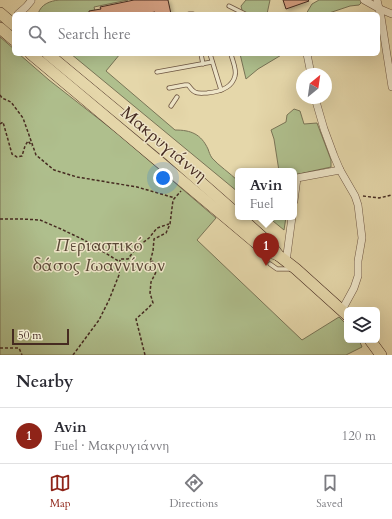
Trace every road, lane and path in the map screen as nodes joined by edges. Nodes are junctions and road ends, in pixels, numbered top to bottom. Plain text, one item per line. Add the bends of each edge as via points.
1 (364, 0) edge
2 (374, 3) edge
3 (229, 6) dead end
4 (380, 10) junction
5 (22, 12) edge
6 (28, 12) edge
7 (241, 12) edge
8 (0, 13) edge
9 (392, 14) edge
10 (11, 28) edge
11 (33, 56) edge
12 (50, 56) edge
13 (201, 56) edge
14 (210, 56) edge
15 (232, 56) edge
16 (307, 56) edge
17 (212, 62) junction
18 (203, 64) junction
19 (310, 68) edge
20 (157, 72) dead end
21 (392, 87) edge
22 (169, 88) dead end
23 (222, 90) junction
24 (0, 95) edge
25 (177, 97) dead end
26 (317, 104) edge
27 (171, 106) dead end
28 (0, 124) edge
29 (34, 148) junction
30 (340, 170) junction
31 (297, 178) edge
32 (187, 185) junction
33 (392, 195) edge
34 (355, 196) junction
35 (175, 198) junction
36 (235, 212) edge
37 (0, 219) edge
38 (243, 220) edge
39 (291, 220) edge
40 (170, 224) junction
41 (267, 258) junction
42 (282, 258) junction
43 (120, 262) junction
44 (296, 269) junction
45 (346, 307) edge
46 (344, 312) edge
47 (372, 343) edge
48 (0, 348) edge
49 (22, 355) edge
50 (73, 355) edge
51 (145, 355) edge
52 (381, 355) edge

1 - 2 street
2 - 4 street
3 - 7 lane
4 - 9 street
4 - 21 street
5 - 6 street via 32,3
8 - 10 main road
11 - 32 main road, Μακρυγιάννη
12 - 36 main road, Μακρυγιάννη
13 - 18 lane
14 - 17 lane
15 - 23 lane via 235,78
16 - 19 street
17 - 18 lane
17 - 23 lane
18 - 20 lane
22 - 23 lane via 188,85 196,93
24 - 29 path via 11,102 23,118
25 - 27 lane
26 - 30 street
28 - 29 path via 2,122 12,154 22,156 28,141
29 - 35 path via 36,155 54,170 76,177 137,187
30 - 31 street
30 - 34 street
32 - 35 path
32 - 41 main road, Μακρυγιάννη
33 - 34 path via 379,198
34 - 45 street via 362,233 361,246 356,282
35 - 40 path
37 - 43 path via 40,220 84,240
38 - 42 main road, Μακρυγιάννη
39 - 42 street
40 - 43 path via 157,228 128,259 120,259
40 - 51 path via 166,234 154,239 150,262 154,261 156,272 151,282 150,293 153,303 136,319
41 - 42 main road, Μακρυγιάννη
41 - 44 lane via 277,270
42 - 44 main road, Μακρυγιάννη
43 - 50 path via 119,276 99,320
44 - 46 main road, Μακρυγιάννη
47 - 52 main road
48 - 49 path via 19,348

